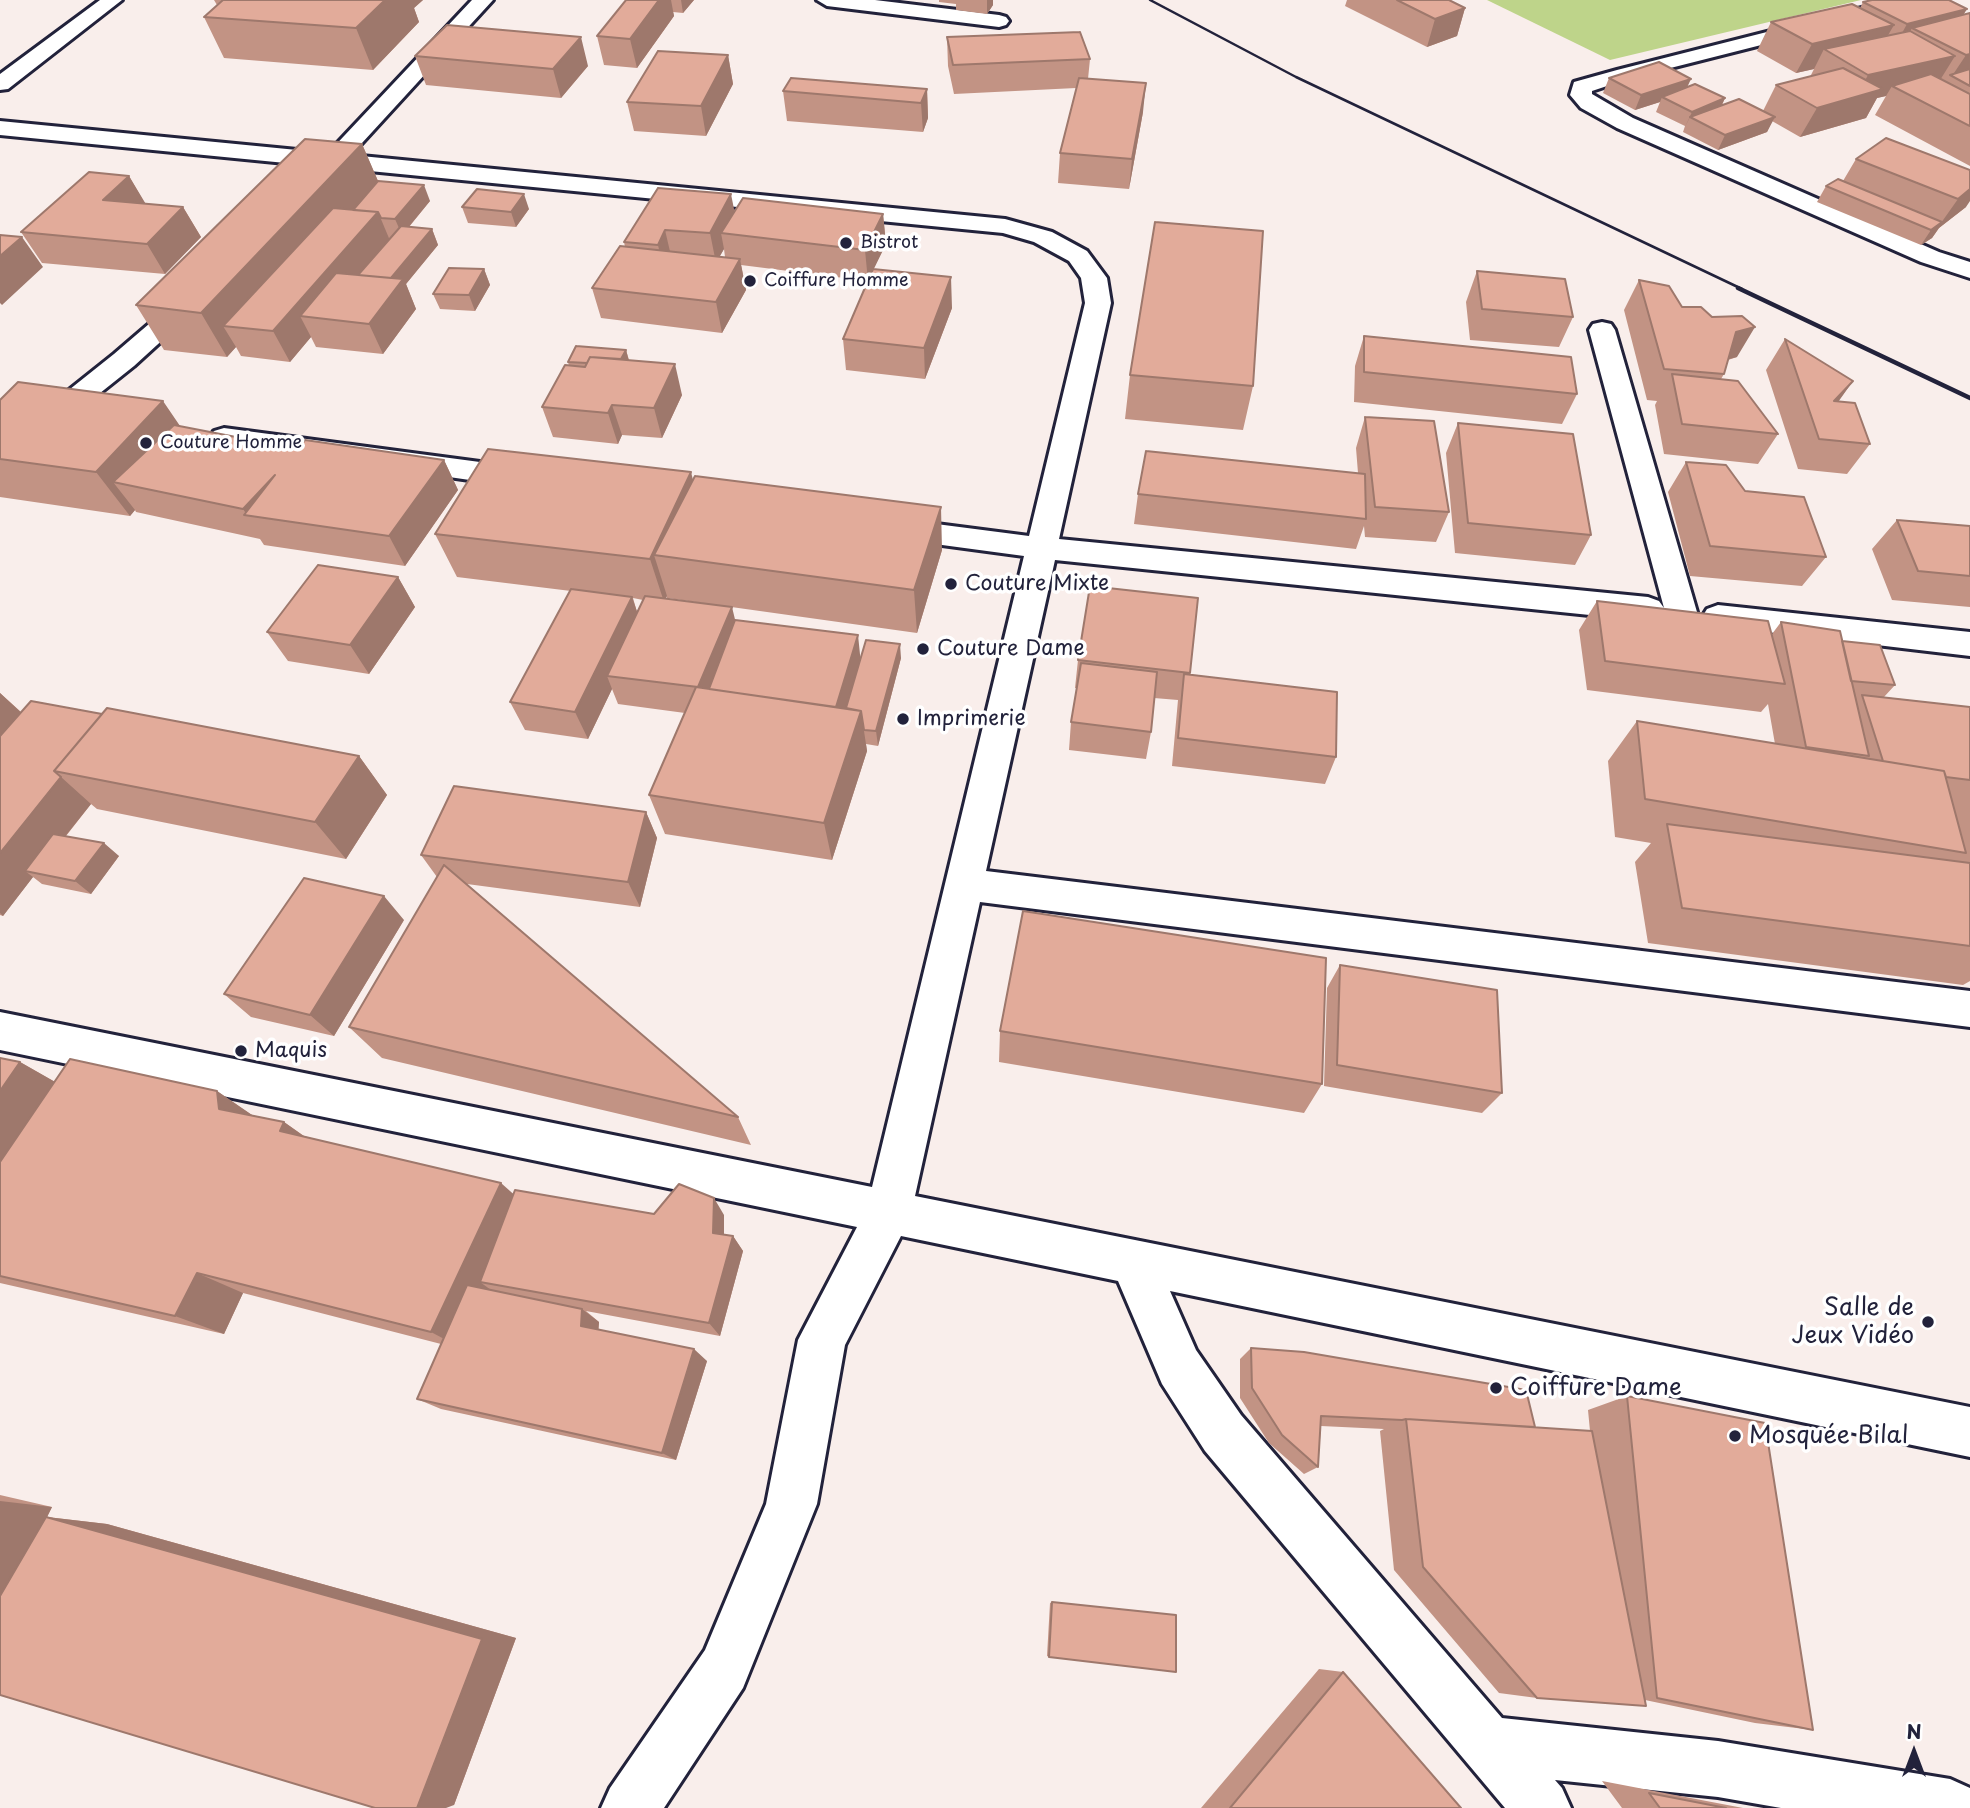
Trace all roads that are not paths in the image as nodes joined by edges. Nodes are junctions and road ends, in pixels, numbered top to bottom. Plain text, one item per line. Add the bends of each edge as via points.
1 (112, 0) edge
2 (483, 0) edge
3 (827, 0) edge
4 (1916, 0) edge
5 (999, 21) dead end
6 (0, 84) edge
7 (0, 128) edge
8 (333, 162) junction
9 (305, 190) edge
10 (1970, 270) edge
11 (209, 283) edge
12 (1602, 330) dead end
13 (14, 409) edge
14 (55, 415) junction
15 (97, 420) edge
16 (192, 433) edge
17 (0, 467) edge
18 (548, 481) edge
19 (863, 524) edge
20 (1041, 548) junction
21 (1681, 612) junction
22 (1970, 644) edge
23 (965, 884) junction
24 (1970, 1009) edge
25 (0, 1031) edge
26 (889, 1212) junction
27 (1133, 1262) junction
28 (1970, 1432) edge
29 (1487, 1744) junction
30 (630, 1808) edge
31 (1542, 1808) edge
32 (1950, 1808) edge

1 - 6 street
2 - 8 street
3 - 5 street
4 - 10 street via 1624,74 1582,87 1581,94 1625,123 1930,257
7 - 8 street
8 - 9 street
8 - 20 street via 1005,226 1043,237 1078,256 1094,278 1098,303
11 - 14 street
12 - 21 street
13 - 14 street
14 - 15 street
14 - 17 street
16 - 18 street
19 - 20 street
20 - 21 street
20 - 23 street
21 - 22 street
23 - 24 street
23 - 26 street
25 - 26 street
26 - 27 street
26 - 30 street via 822,1340 791,1504 724,1669
27 - 28 street
27 - 29 street via 1179,1367 1223,1433
29 - 31 street
29 - 32 street via 1718,1769

